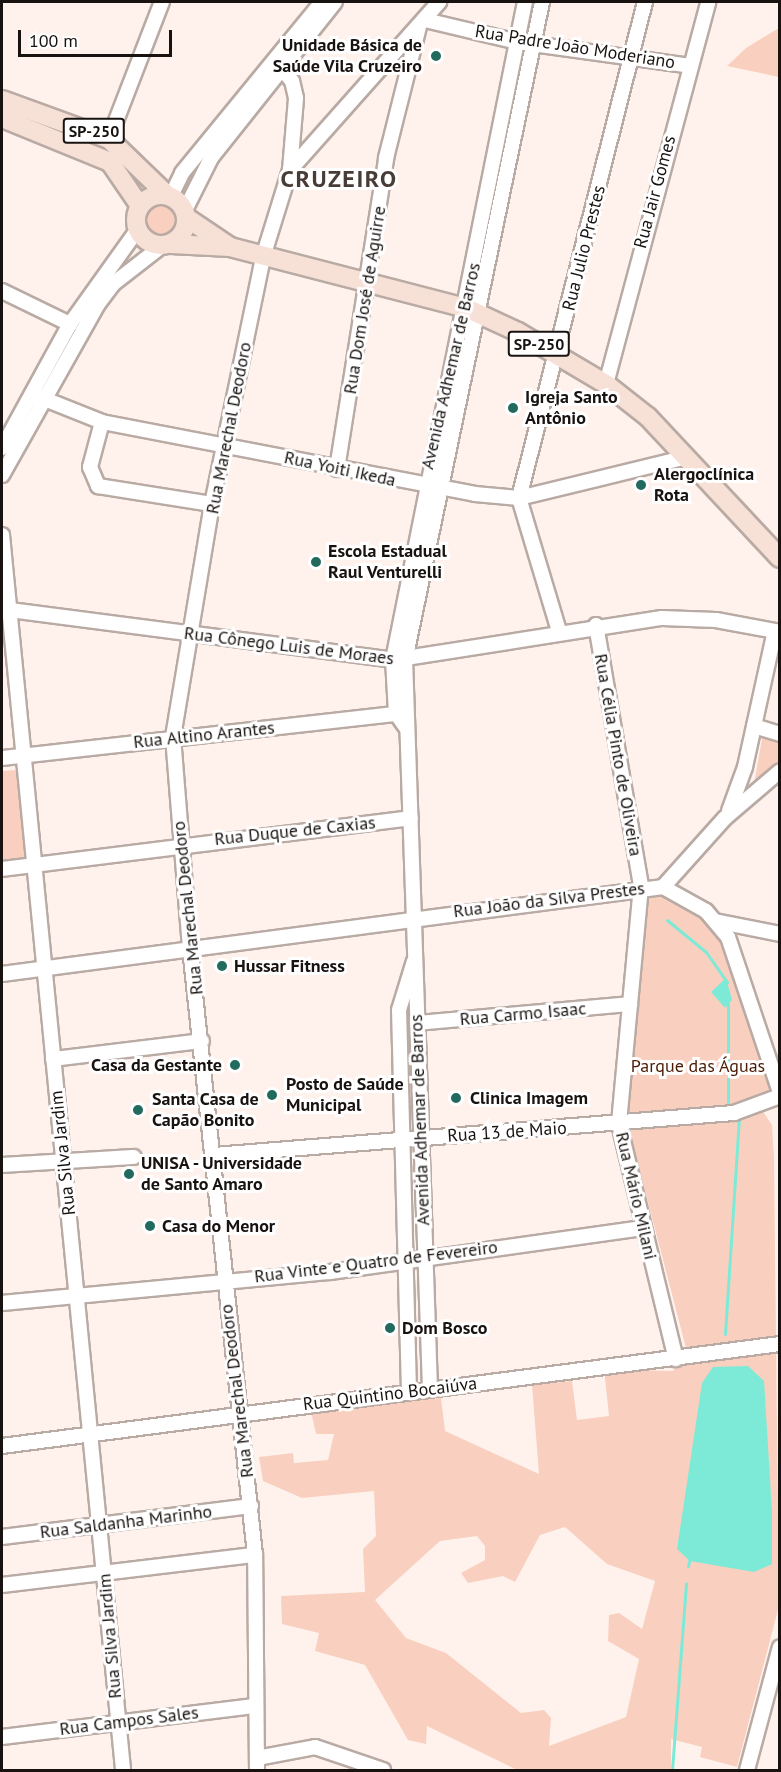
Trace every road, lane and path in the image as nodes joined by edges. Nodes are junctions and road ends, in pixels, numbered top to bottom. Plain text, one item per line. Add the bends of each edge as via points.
1 (162, 2) edge
2 (322, 2) edge
3 (335, 2) edge
4 (439, 2) edge
5 (525, 2) edge
6 (542, 2) edge
7 (645, 2) edge
8 (708, 2) edge
9 (422, 23) junction
10 (518, 42) junction
11 (536, 45) junction
12 (630, 58) junction
13 (280, 65) junction
14 (690, 66) junction
15 (2, 100) edge
16 (2, 118) edge
17 (109, 138) junction
18 (495, 163) junction
19 (510, 167) junction
20 (290, 170) junction
21 (169, 195) junction
22 (140, 206) junction
23 (186, 214) junction
24 (138, 229) junction
25 (167, 245) junction
26 (230, 247) junction
27 (263, 257) junction
28 (369, 285) junction
29 (2, 291) edge
30 (93, 300) junction
31 (472, 310) junction
32 (70, 324) junction
33 (558, 354) junction
34 (606, 384) junction
35 (32, 394) junction
36 (45, 401) junction
37 (102, 422) junction
38 (226, 444) junction
39 (2, 448) edge
40 (687, 457) junction
41 (337, 469) junction
42 (2, 475) edge
43 (423, 487) junction
44 (442, 491) junction
45 (519, 498) junction
46 (212, 504) junction
47 (2, 535) edge
48 (780, 558) edge
49 (408, 568) junction
50 (423, 572) junction
51 (10, 610) junction
52 (596, 625) junction
53 (559, 631) junction
54 (777, 632) edge
55 (194, 633) junction
56 (399, 660) junction
57 (401, 713) junction
58 (754, 726) junction
59 (780, 734) edge
60 (173, 737) junction
61 (21, 756) junction
62 (2, 758) edge
63 (780, 771) edge
64 (411, 818) junction
65 (725, 818) junction
66 (180, 844) junction
67 (32, 865) junction
68 (2, 869) edge
69 (641, 886) junction
70 (663, 887) junction
71 (414, 917) junction
72 (715, 921) junction
73 (780, 934) edge
74 (190, 948) junction
75 (415, 959) junction
76 (44, 968) junction
77 (2, 974) edge
78 (630, 1004) junction
79 (417, 1023) junction
80 (202, 1041) junction
81 (53, 1059) junction
82 (780, 1094) edge
83 (620, 1124) junction
84 (422, 1138) junction
85 (402, 1139) junction
86 (214, 1155) junction
87 (134, 1157) dead end
88 (64, 1162) junction
89 (2, 1165) edge
90 (643, 1228) junction
91 (425, 1256) junction
92 (406, 1259) junction
93 (224, 1280) junction
94 (77, 1295) junction
95 (2, 1303) edge
96 (780, 1344) edge
97 (676, 1359) junction
98 (430, 1389) junction
99 (409, 1391) junction
100 (240, 1413) junction
101 (90, 1432) junction
102 (2, 1446) edge
103 (251, 1506) junction
104 (99, 1524) junction
105 (2, 1537) edge
106 (255, 1555) junction
107 (104, 1570) junction
108 (2, 1585) edge
109 (780, 1647) edge
110 (776, 1674) edge
111 (256, 1706) junction
112 (118, 1722) junction
113 (2, 1737) edge
114 (257, 1764) edge
115 (123, 1770) edge
116 (382, 1770) edge
117 (747, 1770) edge

1 - 17 street
2 - 13 street
3 - 13 street
4 - 9 street
5 - 10 street, Avenida Adhemar de Barros
6 - 11 street, Avenida Adhemar de Barros
7 - 12 street, Rua Julio Prestes
8 - 14 street, Rua Jair Gomes
9 - 10 street, Rua Padre João Moderiano
9 - 20 street
9 - 28 street, Rua Dom José de Aguirre via 386,158
10 - 11 street, Rua Padre João Moderiano
10 - 18 street, Avenida Adhemar de Barros
11 - 12 street, Rua Padre João Moderiano
11 - 19 street, Avenida Adhemar de Barros
12 - 14 street, Rua Padre João Moderiano
12 - 33 street, Rua Julio Prestes
13 - 20 street, Rua Marechal Deodoro via 296,98
13 - 21 street via 182,172
13 - 23 street via 211,158
14 - 34 street, Rua Jair Gomes
15 - 17 main road, SP-250
16 - 22 main road, SP-250 via 110,162
17 - 21 main road, SP-250
18 - 19 street
18 - 31 street, Avenida Adhemar de Barros
19 - 31 street, Avenida Adhemar de Barros
20 - 27 street, Rua Marechal Deodoro
21 - 22 main road via 152,196
21 - 23 main road, SP-250
22 - 24 main road
23 - 25 main road via 183,234
23 - 26 main road, SP-250
24 - 25 main road, SP-250 via 148,242
24 - 30 street
25 - 26 main road, SP-250
25 - 30 street
26 - 27 main road, SP-250
27 - 28 main road, SP-250
27 - 38 street, Rua Marechal Deodoro
28 - 31 main road, SP-250
28 - 41 street, Rua Dom José de Aguirre
29 - 32 street
30 - 32 street
30 - 36 street
31 - 33 main road, SP-250
31 - 43 street, Avenida Adhemar de Barros
31 - 44 street, Avenida Adhemar de Barros
32 - 35 street
33 - 34 main road, SP-250
33 - 45 street, Rua Julio Prestes
34 - 40 main road, SP-250
35 - 36 street, Rua Yoiti Ikeda
35 - 39 street
36 - 37 street, Rua Yoiti Ikeda
36 - 42 street
37 - 38 street, Rua Yoiti Ikeda
37 - 46 street via 90,467 98,486
38 - 41 street, Rua Yoiti Ikeda
38 - 46 street, Rua Marechal Deodoro
40 - 45 street, Rua Yoiti Ikeda
40 - 48 main road, SP-250
41 - 43 street, Rua Yoiti Ikeda
43 - 44 street, Rua Yoiti Ikeda
43 - 49 street, Avenida Adhemar de Barros
44 - 45 street, Rua Yoiti Ikeda
44 - 50 street, Avenida Adhemar de Barros
45 - 53 street
46 - 55 street, Rua Marechal Deodoro
47 - 51 street, Rua Silva Jardim
49 - 50 street
49 - 56 street, Avenida Adhemar de Barros
50 - 56 street, Avenida Adhemar de Barros
51 - 55 street, Rua Cônego Luis de Moraes
51 - 61 street, Rua Silva Jardim
52 - 53 street, Rua Cônego Luis de Moraes
52 - 54 street, Rua Cônego Luis de Moraes via 662,618 717,620
52 - 69 street, Rua Célia Pinto de Oliveira
53 - 56 street, Rua Cônego Luis de Moraes
54 - 58 street, Rua João da Silva Prestes
55 - 56 street, Rua Cônego Luis de Moraes
55 - 60 street, Rua Marechal Deodoro
56 - 57 street, Avenida Adhemar de Barros
57 - 60 street, Rua Altino Arantes
57 - 64 street, Avenida Adhemar de Barros via 407,729
58 - 59 street
58 - 65 street, Rua João da Silva Prestes via 739,791
60 - 61 street, Rua Altino Arantes
60 - 66 street, Rua Marechal Deodoro
61 - 62 street, Rua Altino Arantes
61 - 67 street, Rua Silva Jardim
63 - 65 street, Rua João da Silva Prestes
64 - 66 street, Rua Duque de Caxias
64 - 71 street, Avenida Adhemar de Barros
65 - 70 street, Rua João da Silva Prestes
66 - 67 street, Rua Duque de Caxias
66 - 74 street, Rua Marechal Deodoro
67 - 68 street, Rua Duque de Caxias
67 - 76 street, Rua Silva Jardim
69 - 70 street, Rua João da Silva Prestes
69 - 71 street, Rua João da Silva Prestes
69 - 78 street, Rua Mário Milani
70 - 72 street
71 - 74 street, Rua João da Silva Prestes
71 - 75 street, Avenida Adhemar de Barros
72 - 73 street
72 - 82 street via 728,937
74 - 76 street, Rua João da Silva Prestes
74 - 80 street, Rua Marechal Deodoro
75 - 79 street, Avenida Adhemar de Barros
75 - 85 street, Avenida Adhemar de Barros via 399,1010
76 - 77 street, Rua João da Silva Prestes
76 - 81 street, Rua Silva Jardim
78 - 79 street, Rua Carmo Isaac
78 - 83 street, Rua Mário Milani
79 - 84 street, Avenida Adhemar de Barros
80 - 81 street
80 - 86 street, Rua Marechal Deodoro
81 - 88 street, Rua Silva Jardim
82 - 83 street, Rua 13 de Maio via 735,1113
83 - 84 street, Rua 13 de Maio
83 - 90 street, Rua Mário Milani
84 - 85 street, Rua 13 de Maio
84 - 91 street, Avenida Adhemar de Barros
85 - 86 street, Rua 13 de Maio
85 - 92 street, Avenida Adhemar de Barros
86 - 93 street, Rua Marechal Deodoro
87 - 88 street
88 - 89 street
88 - 94 street, Rua Silva Jardim
90 - 91 street, Rua Vinte e Quatro de Fevereiro
90 - 97 street, Rua Mário Milani
91 - 92 street, Rua Vinte e Quatro de Fevereiro
91 - 98 street, Avenida Adhemar de Barros
92 - 93 street, Rua Vinte e Quatro de Fevereiro
92 - 99 street, Avenida Adhemar de Barros
93 - 94 street, Rua Vinte e Quatro de Fevereiro
93 - 100 street, Rua Marechal Deodoro
94 - 95 street, Rua Vinte e Quatro de Fevereiro
94 - 101 street, Rua Silva Jardim
96 - 97 street, Rua Quintino Bocaiúva
97 - 98 street, Rua Quintino Bocaiúva
98 - 99 street, Rua Quintino Bocaiúva
99 - 100 street, Rua Quintino Bocaiúva
100 - 101 street, Rua Quintino Bocaiúva
100 - 103 street, Rua Marechal Deodoro
101 - 102 street, Rua Quintino Bocaiúva
101 - 104 street, Rua Silva Jardim
103 - 104 street, Rua Saldanha Marinho
103 - 106 street, Rua Marechal Deodoro
104 - 105 street, Rua Saldanha Marinho
104 - 107 street, Rua Silva Jardim
106 - 107 street
106 - 111 street, Rua Marechal Deodoro
107 - 108 street
107 - 112 street, Rua Silva Jardim
109 - 110 street
110 - 117 street
111 - 112 street, Rua Campos Sales
111 - 114 street, Rua Marechal Deodoro
112 - 113 street, Rua Campos Sales
112 - 115 street, Rua Silva Jardim
114 - 116 street via 315,1747

